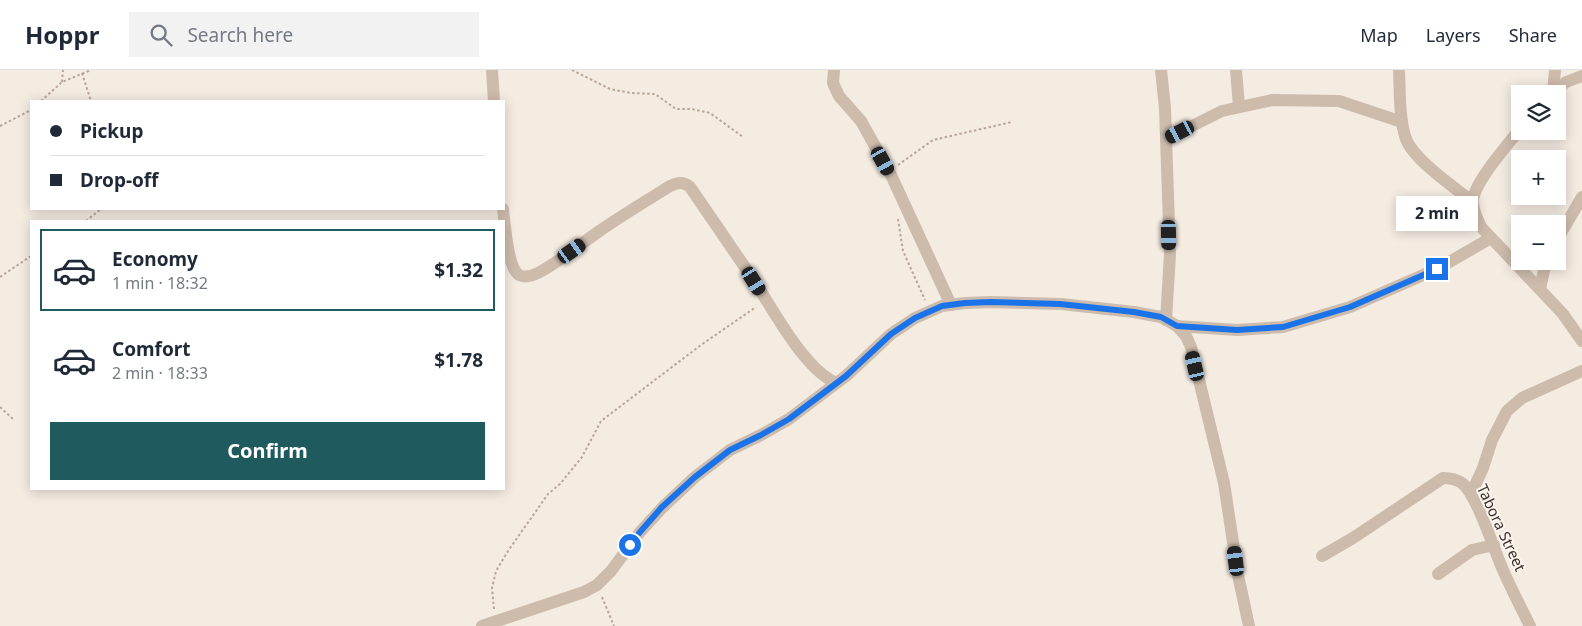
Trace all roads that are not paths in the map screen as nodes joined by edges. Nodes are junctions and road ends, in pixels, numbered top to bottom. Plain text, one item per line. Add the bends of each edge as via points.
1 (492, 70) edge
2 (834, 70) edge
3 (1161, 70) edge
4 (1236, 70) edge
5 (1399, 70) edge
6 (1555, 70) edge
7 (1582, 76) edge
8 (1553, 85) edge
9 (1562, 85) edge
10 (494, 100) edge
11 (1239, 106) junction
12 (1402, 122) junction
13 (1166, 138) junction
14 (1512, 140) edge
15 (1582, 197) edge
16 (1473, 202) junction
17 (505, 223) edge
18 (1566, 224) edge
19 (1491, 238) junction
20 (1544, 270) edge
21 (1540, 289) junction
22 (951, 305) junction
23 (1171, 323) junction
24 (1582, 341) edge
25 (1582, 371) edge
26 (819, 372) junction
27 (836, 383) junction
28 (814, 400) junction
29 (1470, 494) junction
30 (1494, 545) junction
31 (1322, 556) dead end
32 (1438, 574) dead end
33 (482, 626) edge
34 (1249, 626) edge
35 (1530, 626) edge

1 - 10 street
2 - 22 street via 833,83 839,96 861,121 891,175
3 - 13 street
4 - 11 street
5 - 12 street
6 - 8 street
7 - 9 street
11 - 12 street via 1272,100 1339,101
11 - 13 street via 1222,110
12 - 16 street via 1406,140 1417,156
13 - 23 street
14 - 16 street via 1476,188
15 - 18 street
16 - 19 street via 1481,227
17 - 26 street via 514,270 528,277 670,186 685,183 785,330
19 - 21 street
19 - 23 street via 1437,269 1350,307 1283,327 1237,330
20 - 21 street
21 - 24 street
22 - 23 street via 991,302 1060,304 1134,312 1161,317
22 - 27 street via 915,318 891,334
23 - 34 street via 1186,336 1191,347 1224,483
25 - 29 street via 1522,398 1506,411
26 - 27 street
26 - 28 street
27 - 28 street
28 - 33 street via 789,419 730,450 695,477 662,507 597,585
29 - 30 street, Tabora Street
29 - 31 street, Tabora Street via 1461,483 1443,478
30 - 32 street via 1472,550
30 - 35 street, Tabora Street

